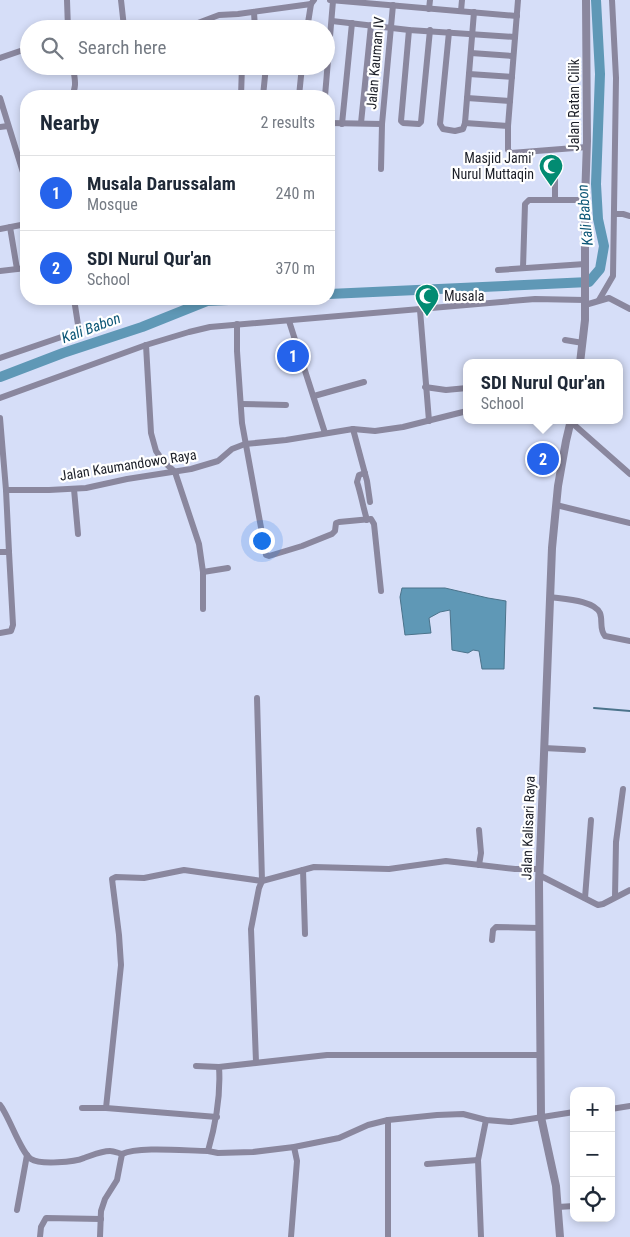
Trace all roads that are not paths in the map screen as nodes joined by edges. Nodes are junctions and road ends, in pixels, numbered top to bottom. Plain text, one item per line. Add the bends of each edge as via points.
1 (67, 0) edge
2 (121, 0) edge
3 (332, 0) edge
4 (430, 0) edge
5 (462, 0) edge
6 (518, 0) edge
7 (586, 0) edge
8 (612, 0) edge
9 (313, 2) edge
10 (392, 6) junction
11 (429, 8) junction
12 (461, 11) junction
13 (254, 12) junction
14 (474, 12) junction
15 (517, 16) junction
16 (68, 20) edge
17 (123, 20) edge
18 (208, 20) edge
19 (254, 20) edge
20 (309, 20) edge
21 (332, 20) edge
22 (335, 21) edge
23 (352, 23) junction
24 (371, 25) junction
25 (390, 27) junction
26 (410, 30) junction
27 (430, 30) junction
28 (449, 32) junction
29 (472, 33) junction
30 (515, 37) junction
31 (20, 51) edge
32 (471, 53) junction
33 (514, 56) junction
34 (0, 58) edge
35 (469, 74) junction
36 (74, 75) edge
37 (242, 75) edge
38 (265, 75) edge
39 (301, 75) edge
40 (327, 75) edge
41 (512, 77) junction
42 (75, 90) edge
43 (241, 90) edge
44 (264, 90) edge
45 (300, 90) edge
46 (326, 90) edge
47 (0, 98) edge
48 (467, 98) junction
49 (510, 102) junction
50 (361, 123) junction
51 (465, 123) junction
52 (335, 124) edge
53 (342, 124) junction
54 (382, 124) junction
55 (8, 126) junction
56 (508, 126) junction
57 (0, 127) edge
58 (587, 147) junction
59 (20, 163) edge
60 (381, 169) dead end
61 (555, 174) dead end
62 (555, 200) junction
63 (585, 200) junction
64 (615, 214) junction
65 (630, 216) edge
66 (20, 225) edge
67 (10, 227) junction
68 (0, 229) edge
69 (523, 268) junction
70 (585, 268) junction
71 (17, 269) junction
72 (20, 269) edge
73 (498, 270) dead end
74 (0, 271) edge
75 (585, 300) junction
76 (599, 300) junction
77 (75, 305) edge
78 (630, 309) edge
79 (420, 310) junction
80 (289, 321) junction
81 (237, 324) junction
82 (565, 340) dead end
83 (583, 343) junction
84 (146, 345) junction
85 (0, 358) edge
86 (581, 359) edge
87 (364, 382) dead end
88 (426, 387) junction
89 (463, 388) edge
90 (314, 396) junction
91 (0, 398) edge
92 (241, 404) junction
93 (286, 405) dead end
94 (463, 413) edge
95 (0, 418) edge
96 (429, 421) junction
97 (570, 424) edge
98 (574, 424) edge
99 (353, 429) junction
100 (325, 433) junction
101 (245, 444) junction
102 (175, 472) junction
103 (365, 473) junction
104 (630, 474) edge
105 (74, 489) junction
106 (6, 490) junction
107 (370, 502) dead end
108 (556, 505) junction
109 (367, 520) junction
110 (630, 523) edge
111 (78, 534) dead end
112 (0, 552) edge
113 (9, 552) junction
114 (228, 568) dead end
115 (203, 572) junction
116 (381, 591) dead end
117 (550, 597) junction
118 (203, 609) dead end
119 (0, 633) edge
120 (630, 641) edge
121 (257, 698) dead end
122 (544, 748) junction
123 (583, 750) dead end
124 (623, 789) dead end
125 (592, 820) dead end
126 (479, 830) dead end
127 (479, 865) junction
128 (303, 870) junction
129 (539, 872) junction
130 (262, 880) junction
131 (630, 890) edge
132 (616, 897) junction
133 (585, 898) junction
134 (539, 928) junction
135 (305, 934) dead end
136 (492, 940) dead end
137 (540, 1055) junction
138 (256, 1062) junction
139 (196, 1066) dead end
140 (219, 1067) junction
141 (0, 1105) edge
142 (630, 1106) edge
143 (82, 1108) dead end
144 (106, 1108) junction
145 (615, 1108) edge
146 (570, 1113) edge
147 (217, 1117) junction
148 (541, 1117) junction
149 (388, 1120) junction
150 (486, 1120) junction
151 (294, 1147) junction
152 (208, 1151) junction
153 (122, 1154) junction
154 (27, 1155) junction
155 (478, 1160) junction
156 (427, 1164) dead end
157 (570, 1206) edge
158 (558, 1207) junction
159 (17, 1210) dead end
160 (101, 1219) junction
161 (40, 1237) edge
162 (100, 1237) edge
163 (291, 1237) edge
164 (388, 1237) edge
165 (481, 1237) edge
166 (560, 1237) edge

1 - 16 street
2 - 17 street
3 - 10 street
3 - 21 street
4 - 11 street
5 - 12 street
6 - 15 street
7 - 58 street, Jalan Ratan Cilik
8 - 64 street via 616,78
9 - 13 street
9 - 20 street
10 - 11 street
10 - 25 street, Jalan Kauman IV
11 - 12 street
12 - 14 street
13 - 18 street
13 - 19 street
14 - 15 street
14 - 29 street
15 - 30 street
22 - 23 street
23 - 24 street
23 - 53 street
24 - 25 street
24 - 50 street
25 - 26 street
25 - 54 street, Jalan Kauman IV
26 - 27 street
26 - 27 street via 402,122 420,124
27 - 28 street
28 - 29 street
28 - 51 street via 440,124 443,129 455,131 463,129
29 - 30 street
29 - 32 street
30 - 33 street
31 - 34 street
32 - 33 street
32 - 35 street
33 - 41 street
35 - 41 street
35 - 48 street
36 - 42 street
37 - 43 street
38 - 44 street
39 - 45 street
40 - 46 street
41 - 49 street
47 - 55 street
48 - 49 street
48 - 51 street
49 - 56 street
50 - 53 street
50 - 54 street
51 - 56 street
52 - 53 street
54 - 60 street, Jalan Kauman IV
55 - 57 street
55 - 59 street
56 - 58 street via 509,152
58 - 63 street, Jalan Ratan Cilik
61 - 62 street
62 - 63 street
62 - 69 street via 529,200 525,204
63 - 70 street, Jalan Ratan Cilik
64 - 65 street
64 - 76 street via 613,276
66 - 67 street
67 - 68 street
67 - 71 street
69 - 70 street
69 - 73 street
70 - 75 street, Jalan Ratan Cilik
71 - 72 street
71 - 74 street
75 - 76 street
75 - 79 street via 535,299
75 - 83 street
76 - 78 street via 612,298
77 - 85 street via 79,331
79 - 80 street
79 - 88 street
80 - 81 street
80 - 90 street
81 - 84 street via 189,332
81 - 92 street
82 - 83 street
83 - 86 street
84 - 91 street
84 - 102 street via 153,444 163,461
87 - 90 street
88 - 89 street
88 - 96 street
90 - 100 street
92 - 93 street
92 - 101 street
94 - 96 street, Jalan Kaumandowo Raya
95 - 106 street
96 - 99 street, Jalan Kaumandowo Raya via 375,431
97 - 108 street, Jalan Kalisari Raya
98 - 104 street
99 - 100 street, Jalan Kaumandowo Raya
99 - 103 street
100 - 101 street, Jalan Kaumandowo Raya
101 - 102 street, Jalan Kaumandowo Raya via 213,463
101 - 109 street via 266,555 332,534 336,523
102 - 105 street, Jalan Kaumandowo Raya
102 - 115 street via 199,544
103 - 107 street
103 - 109 street via 359,475 357,482
105 - 106 street, Jalan Kaumandowo Raya
105 - 111 street
106 - 113 street
108 - 110 street
108 - 117 street, Jalan Kalisari Raya
109 - 116 street via 374,524
112 - 113 street
113 - 119 street via 13,625 11,631
114 - 115 street
115 - 118 street
117 - 120 street via 593,605 600,612 601,631 605,636
117 - 122 street, Jalan Kalisari Raya
121 - 130 street
122 - 123 street
122 - 129 street, Jalan Kalisari Raya
124 - 132 street via 616,842
125 - 133 street
126 - 127 street
127 - 128 street via 446,861 388,869 328,866
127 - 129 street
128 - 130 street
128 - 135 street
129 - 133 street
129 - 134 street, Jalan Kalisari Raya
130 - 138 street via 251,929
130 - 144 street via 184,870 144,878 112,879 121,959
131 - 132 street
132 - 133 street via 598,905
134 - 136 street via 496,927
134 - 137 street, Jalan Kalisari Raya
137 - 138 street via 327,1055
137 - 148 street, Jalan Kalisari Raya
138 - 140 street
139 - 140 street
140 - 147 street
141 - 154 street
142 - 145 street
143 - 144 street
144 - 147 street
146 - 148 street
147 - 152 street
148 - 150 street via 511,1122
148 - 158 street, Jalan Kalisari Raya
149 - 150 street via 463,1114
149 - 151 street via 339,1138
149 - 164 street
150 - 155 street
151 - 152 street via 254,1152
151 - 163 street via 297,1161
152 - 153 street
153 - 154 street via 111,1151 77,1160 47,1162
153 - 160 street
154 - 159 street
155 - 156 street
155 - 165 street
157 - 158 street
158 - 166 street, Jalan Kalisari Raya
160 - 161 street via 46,1218
160 - 162 street

